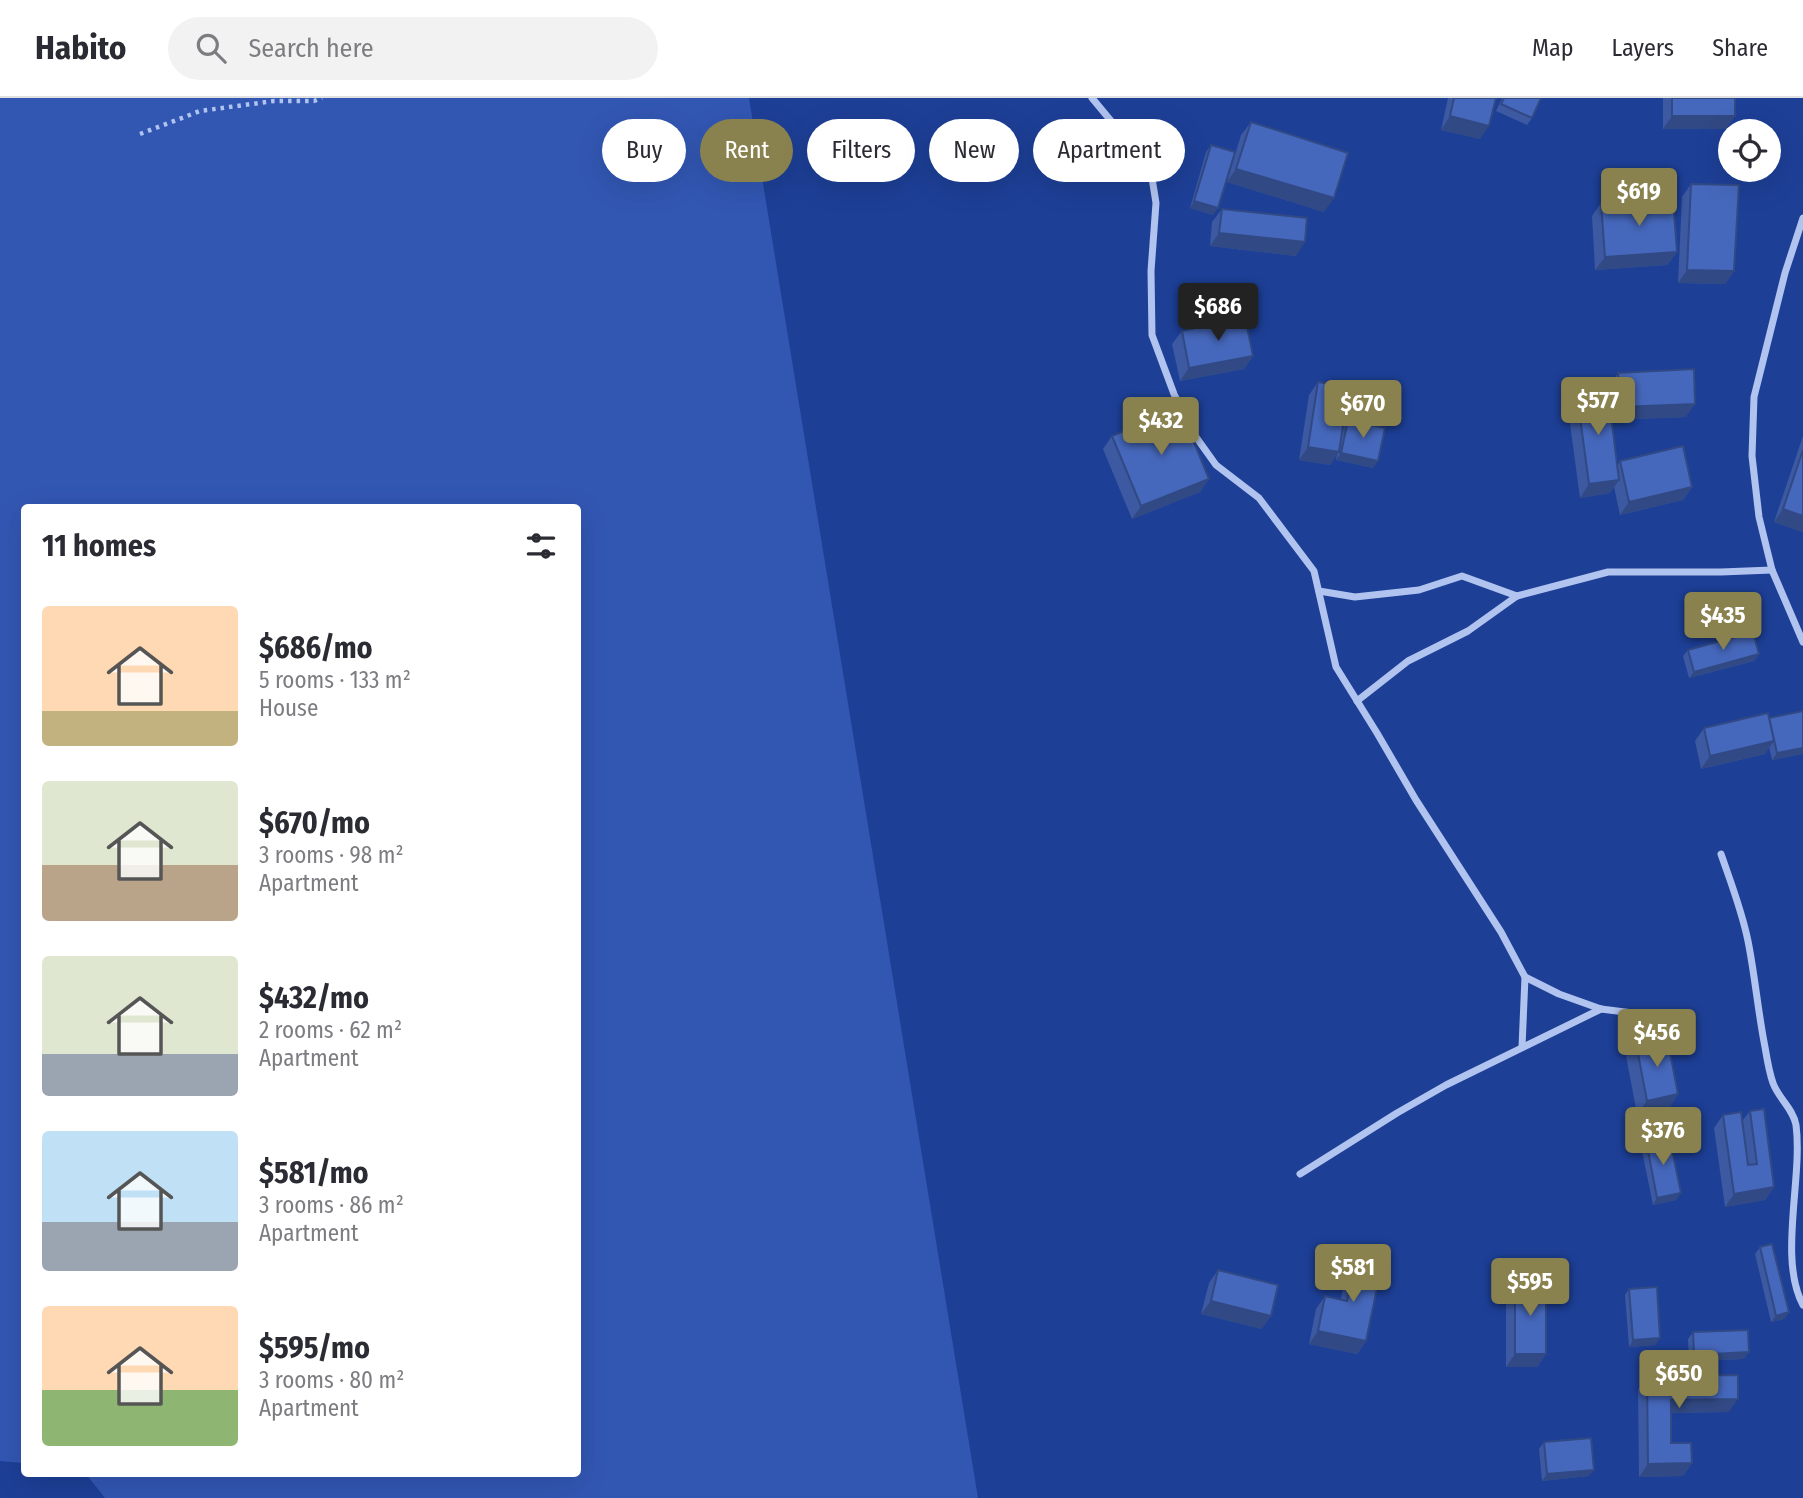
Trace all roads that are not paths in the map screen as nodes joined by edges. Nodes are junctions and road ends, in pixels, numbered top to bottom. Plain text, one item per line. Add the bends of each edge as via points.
1 (1093, 98) edge
2 (1803, 218) edge
3 (1772, 570) junction
4 (1319, 591) junction
5 (1517, 596) junction
6 (1803, 642) edge
7 (1357, 701) junction
8 (1721, 854) dead end
9 (1525, 977) junction
10 (1601, 1009) junction
11 (1633, 1013) dead end
12 (1522, 1046) junction
13 (1803, 1135) edge
14 (1798, 1147) junction
15 (1300, 1174) dead end
16 (1803, 1305) edge

1 - 4 street via 1141,157 1152,178 1156,203 1152,335 1174,394 1216,465 1259,498 1314,571
2 - 3 street via 1754,397 1752,456 1759,517
3 - 5 street via 1608,572
3 - 6 street
4 - 5 street via 1354,597 1419,590 1462,576
4 - 7 street via 1336,667
5 - 7 street via 1468,631 1408,661
7 - 9 street
8 - 14 street via 1743,917 1773,1086 1795,1121
9 - 10 street
9 - 12 street
10 - 11 street
10 - 12 street
12 - 15 street via 1397,1113
13 - 14 street
14 - 16 street via 1793,1268

